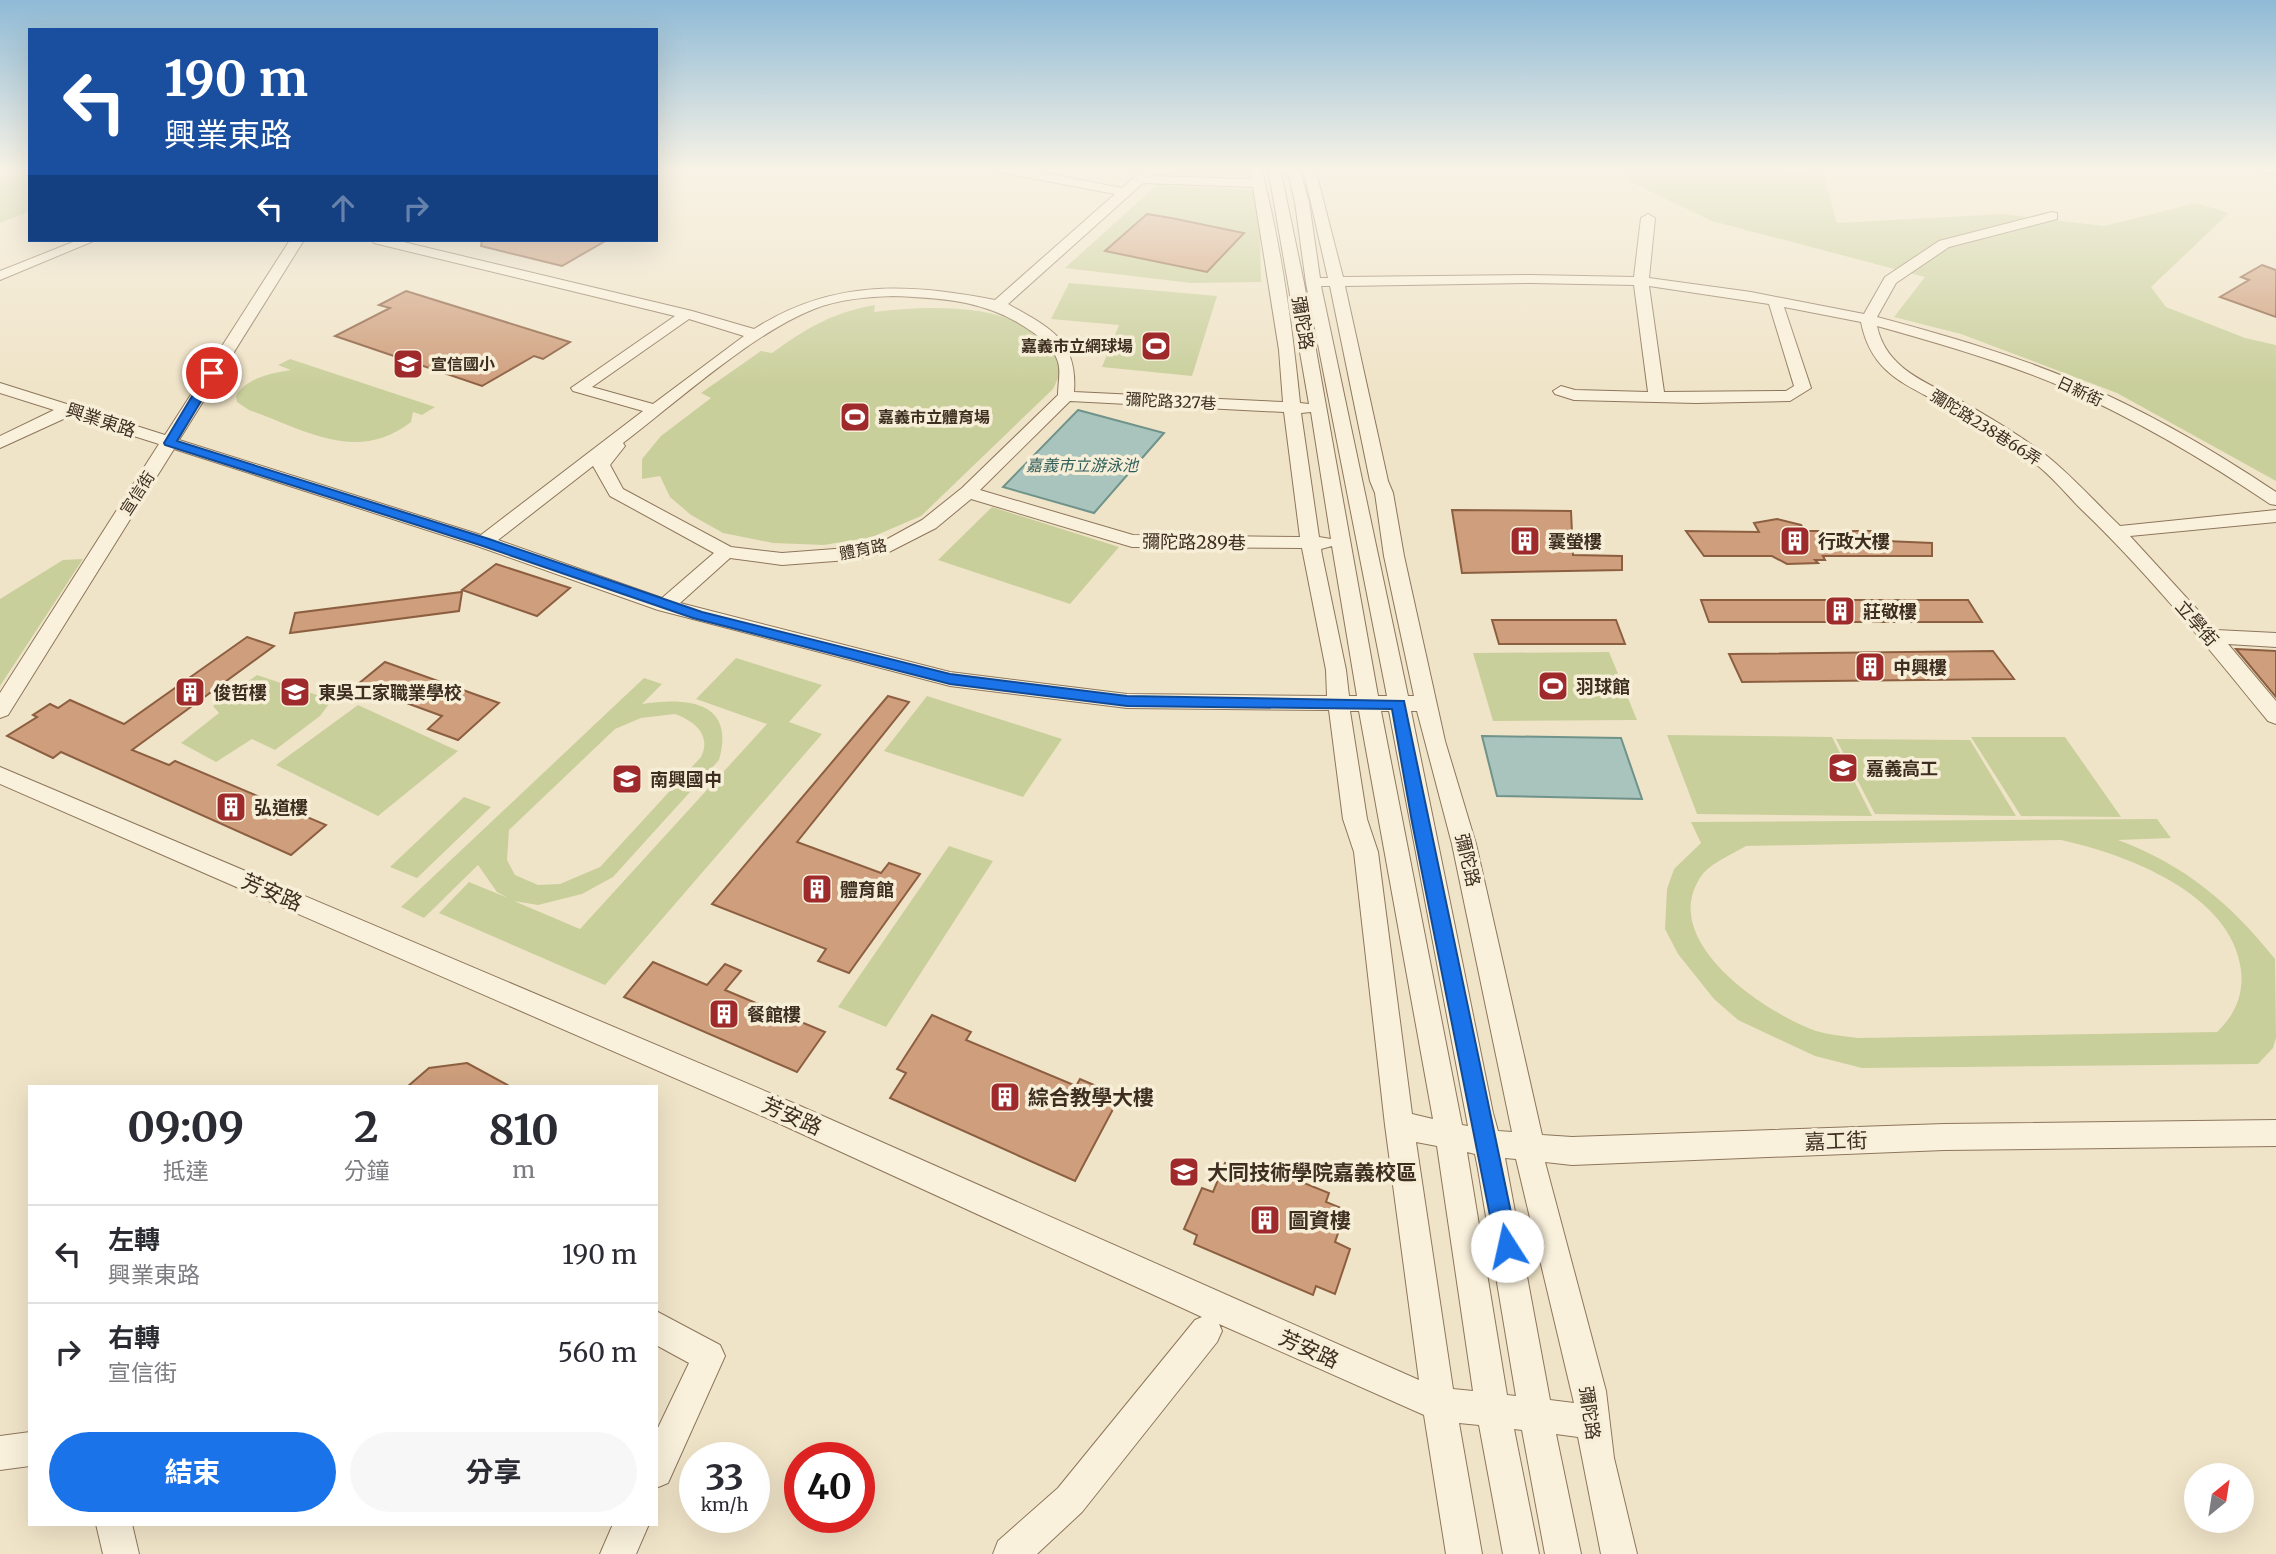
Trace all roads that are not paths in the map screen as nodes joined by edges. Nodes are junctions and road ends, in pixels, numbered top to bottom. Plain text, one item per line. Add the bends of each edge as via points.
1 (1070, 241) edge
2 (1270, 241) edge
3 (1281, 241) edge
4 (1313, 241) edge
5 (1320, 241) edge
6 (1645, 241) edge
7 (1958, 241) edge
8 (84, 242) edge
9 (296, 242) edge
10 (387, 242) edge
11 (0, 276) edge
12 (1641, 281) junction
13 (1325, 282) junction
14 (1775, 301) junction
15 (998, 305) junction
16 (687, 314) junction
17 (1868, 319) junction
18 (758, 335) junction
19 (0, 388) edge
20 (1561, 391) dead end
21 (1066, 396) junction
22 (1657, 397) junction
23 (1696, 398) joint
24 (1363, 400) junction
25 (1328, 406) junction
26 (1284, 407) junction
27 (68, 410) junction
28 (656, 410) junction
29 (631, 428) junction
30 (0, 443) edge
31 (170, 443) junction
32 (1367, 481) junction
33 (1331, 482) junction
34 (1302, 483) junction
35 (968, 492) junction
36 (2276, 500) edge
37 (2276, 516) edge
38 (2116, 532) junction
39 (1391, 541) junction
40 (484, 542) junction
41 (1354, 542) junction
42 (1306, 543) junction
43 (726, 552) junction
44 (665, 606) junction
45 (2210, 636) junction
46 (2276, 640) edge
47 (1339, 704) junction
48 (1369, 704) junction
49 (1412, 704) junction
50 (0, 710) edge
51 (2276, 716) edge
52 (0, 775) edge
53 (1423, 834) junction
54 (1462, 834) junction
55 (1349, 835) junction
56 (1394, 835) junction
57 (1399, 1125) junction
58 (2276, 1133) edge
59 (1449, 1134) junction
60 (1487, 1143) junction
61 (1528, 1148) junction
62 (658, 1327) edge
63 (1206, 1331) dead end
64 (1439, 1404) junction
65 (1494, 1412) junction
66 (1536, 1414) junction
67 (1592, 1423) junction
68 (28, 1449) edge
69 (0, 1453) edge
70 (658, 1467) edge
71 (114, 1526) edge
72 (630, 1526) edge
73 (121, 1554) edge
74 (618, 1554) edge
75 (1011, 1554) edge
76 (1464, 1554) edge
77 (1521, 1554) edge
78 (1563, 1554) edge
79 (1619, 1554) edge

1 - 15 street
2 - 26 street, 彌陀路 via 1287,349
3 - 25 street, 彌陀路
4 - 13 street, 彌陀路
5 - 13 street, 彌陀路
6 - 12 street
7 - 17 street via 1944,244 1890,280
8 - 11 street
9 - 31 street, 宣信街
10 - 16 street
12 - 13 street
12 - 14 street
12 - 22 street
13 - 24 street, 彌陀路
13 - 25 street, 彌陀路
14 - 17 street
14 - 23 street via 1803,388 1790,396
15 - 18 street, 體育路 via 946,294 867,293 800,310
15 - 21 street, 體育路 via 1058,346 1067,372
16 - 18 street
16 - 28 street via 579,388
17 - 36 street, 日新街 via 1975,349 2071,386 2208,454
17 - 38 street, 彌陀路238巷66弄 via 1873,343 1907,380 2040,459
18 - 28 street, 體育路
19 - 27 street, 興業東路
20 - 22 street
21 - 26 street, 彌陀路327巷
21 - 35 street, 體育路
22 - 23 street
24 - 25 street
24 - 32 street, 彌陀路
25 - 26 street
25 - 32 street, 彌陀路
25 - 33 street, 彌陀路
26 - 34 street, 彌陀路
27 - 30 street
27 - 31 street, 興業東路
28 - 29 street, 體育路
29 - 40 street, 體育路
29 - 43 street, 體育路 via 601,465 616,492
31 - 40 street, 興業東路
31 - 50 street, 宣信街
32 - 33 street
32 - 39 street, 彌陀路 via 1384,493
32 - 41 street, 彌陀路
33 - 34 street
33 - 41 street, 彌陀路
34 - 42 street, 彌陀路
35 - 42 street, 彌陀路289巷 via 1132,541
35 - 43 street, 體育路 via 929,524 887,547 782,559
37 - 38 street
38 - 45 street, 立學街
39 - 41 street, 彌陀路289巷
39 - 49 street, 彌陀路
40 - 44 street, 興業東路
41 - 42 street, 彌陀路289巷
41 - 48 street, 彌陀路
41 - 49 street, 彌陀路
42 - 47 street, 彌陀路 via 1336,670
43 - 44 street
44 - 47 street, 興業東路 via 950,679 1127,701
45 - 46 street
45 - 51 street, 立學街
47 - 48 street, 興業東路
47 - 55 street, 彌陀路 via 1355,819
48 - 49 street, 興業東路
48 - 56 street, 彌陀路
49 - 53 street, 彌陀路
49 - 54 street, 彌陀路
52 - 64 street, 芳安路 via 788,1114
53 - 54 street
53 - 56 street
53 - 60 street, 彌陀路
54 - 61 street, 彌陀路
55 - 56 street
55 - 57 street, 彌陀路 via 1366,852
56 - 59 street, 彌陀路
57 - 59 street, 嘉工街
57 - 64 street, 彌陀路
58 - 61 street, 嘉工街 via 1572,1151
59 - 60 street, 嘉工街
59 - 65 street, 彌陀路
60 - 61 street, 嘉工街
60 - 66 street, 彌陀路
61 - 67 street, 彌陀路 via 1589,1391
62 - 70 street via 709,1356
63 - 75 street via 1070,1500
64 - 65 street, 芳安路
64 - 76 street, 彌陀路
65 - 66 street, 芳安路
65 - 77 street, 彌陀路
66 - 67 street, 芳安路
66 - 78 street, 彌陀路
67 - 79 street, 彌陀路
68 - 69 street
71 - 73 street
72 - 74 street

